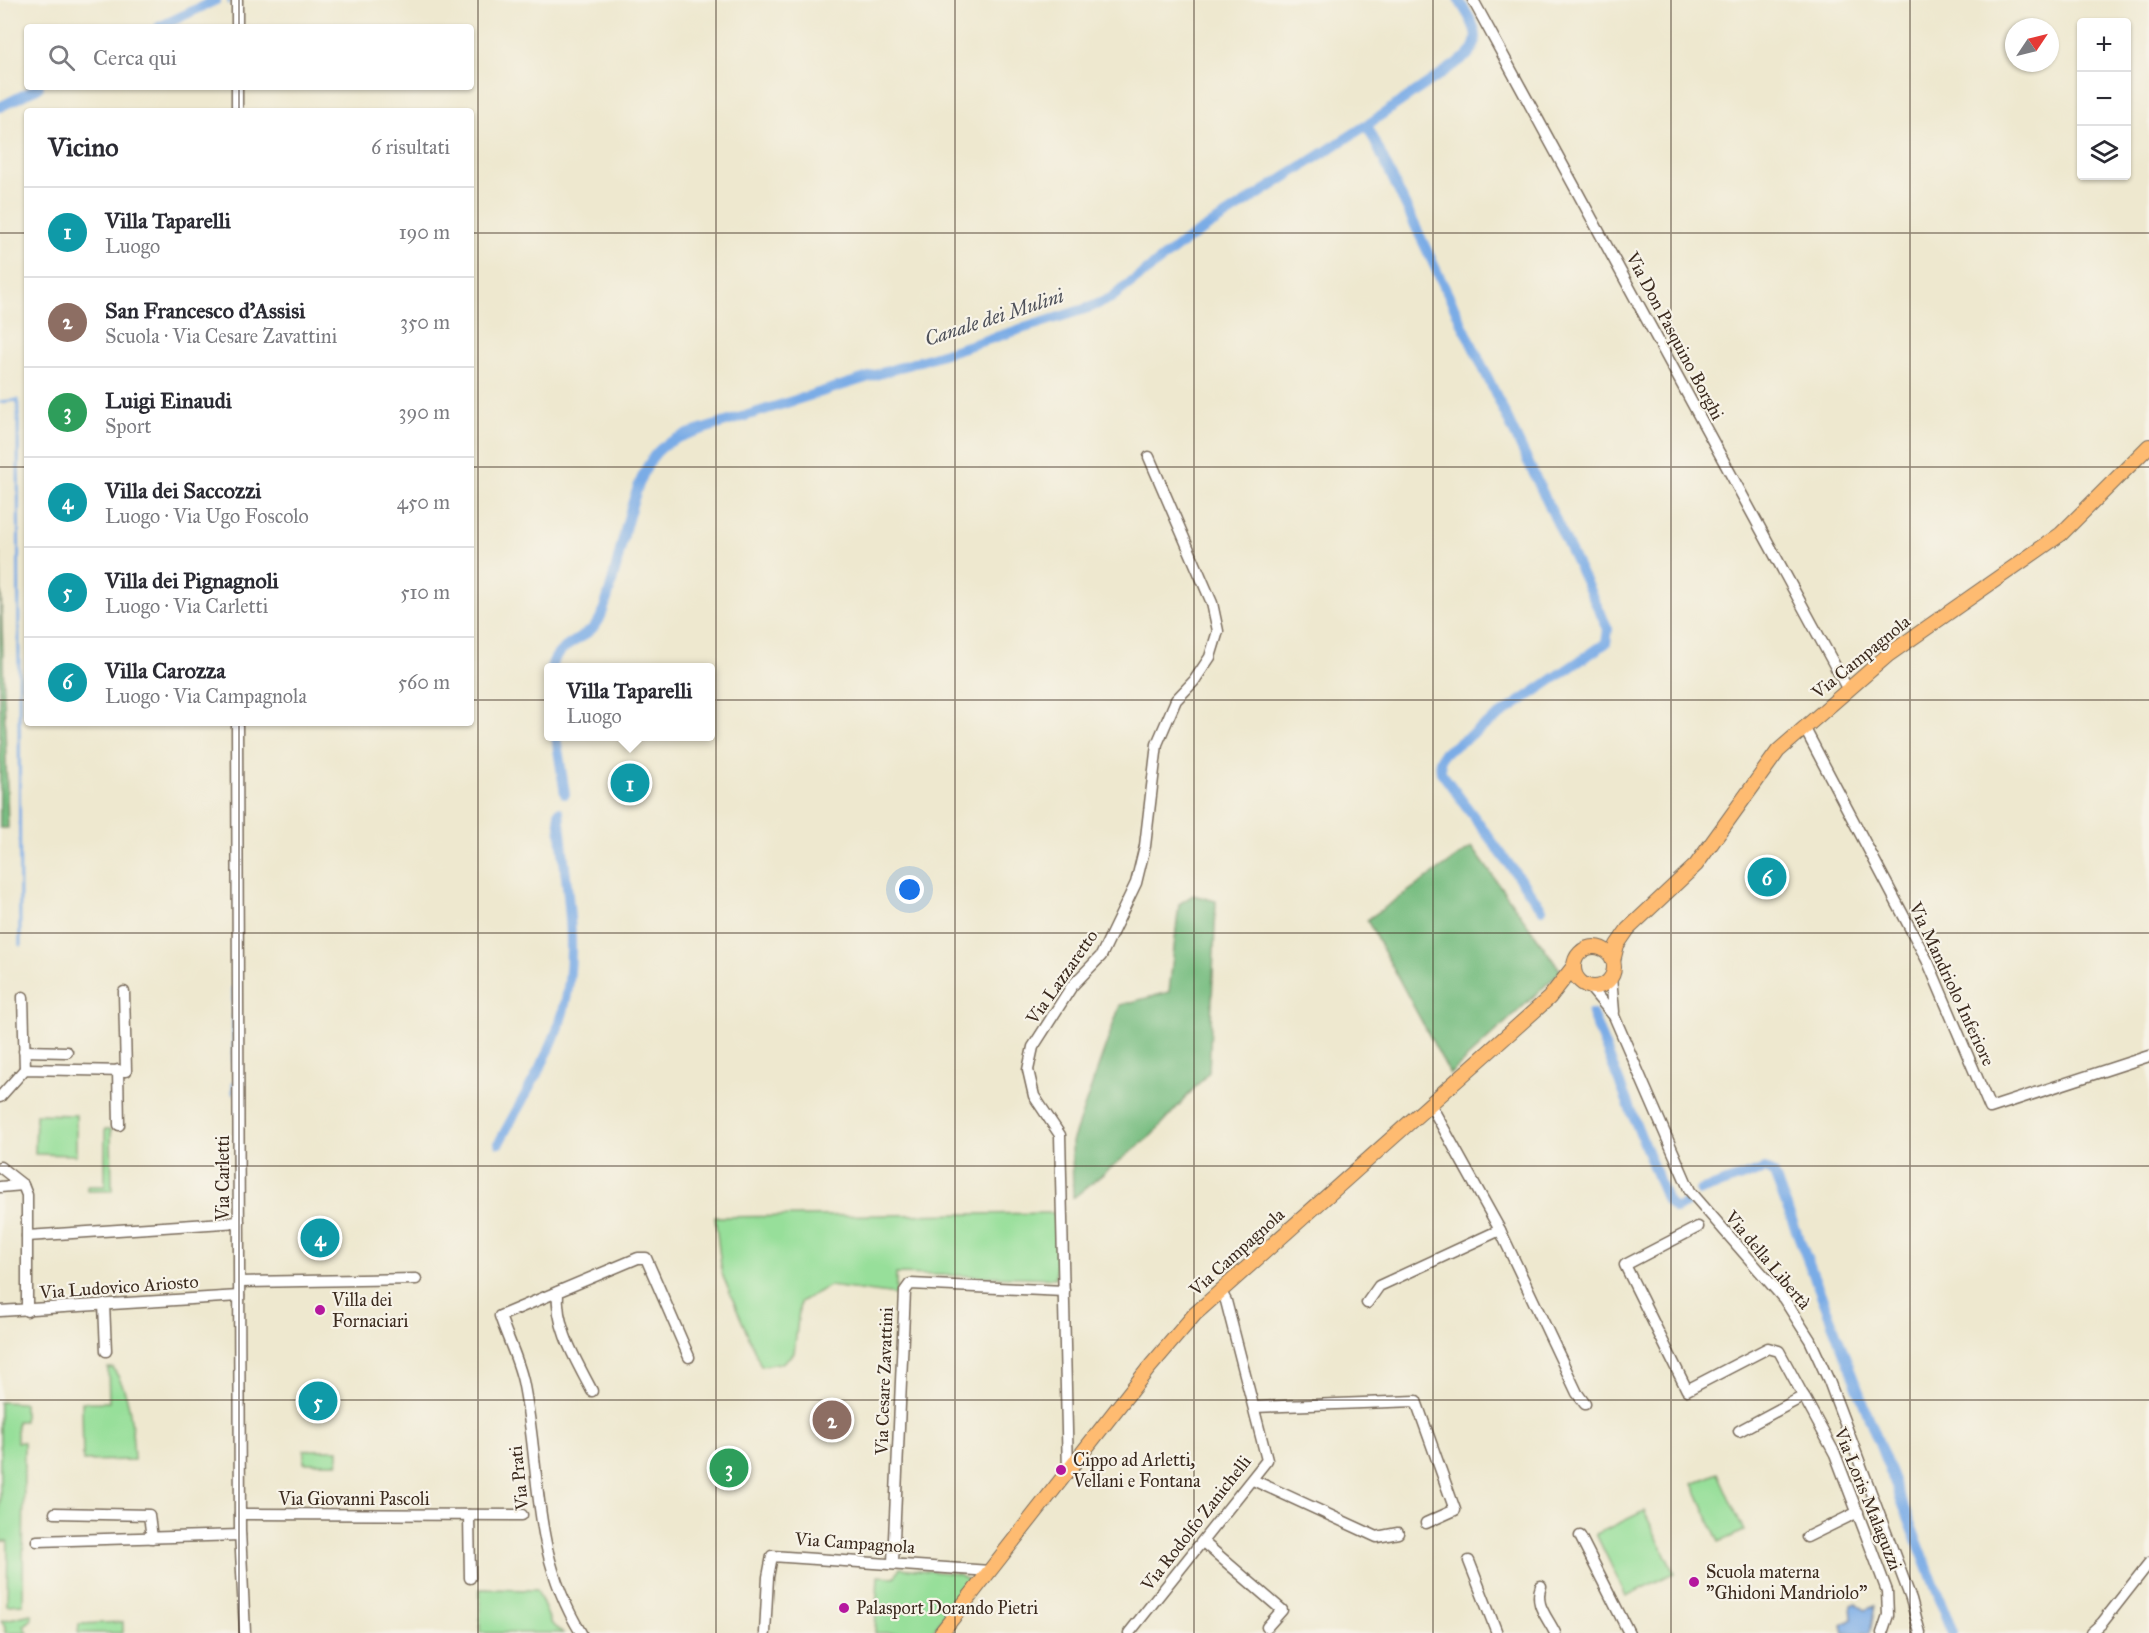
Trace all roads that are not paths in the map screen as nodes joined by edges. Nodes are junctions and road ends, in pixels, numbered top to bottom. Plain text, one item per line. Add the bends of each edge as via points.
1 (1473, 0) edge
2 (237, 1) edge
3 (237, 24) edge
4 (237, 90) edge
5 (237, 108) edge
6 (2149, 446) edge
7 (1149, 457) dead end
8 (1847, 688) junction
9 (237, 726) edge
10 (1804, 727) junction
11 (1628, 929) junction
12 (1596, 948) junction
13 (1613, 961) junction
14 (1574, 966) junction
15 (1611, 977) junction
16 (1587, 985) junction
17 (124, 992) dead end
18 (23, 997) dead end
19 (1549, 998) junction
20 (1614, 1016) junction
21 (24, 1051) junction
22 (67, 1052) dead end
23 (2149, 1056) edge
24 (25, 1069) junction
25 (118, 1070) junction
26 (0, 1097) edge
27 (1430, 1104) junction
28 (118, 1125) dead end
29 (0, 1167) edge
30 (23, 1185) junction
31 (0, 1187) edge
32 (239, 1222) junction
33 (1698, 1227) dead end
34 (1500, 1230) junction
35 (27, 1236) junction
36 (416, 1279) dead end
37 (240, 1282) junction
38 (1220, 1290) junction
39 (1064, 1291) junction
40 (558, 1292) junction
41 (239, 1296) junction
42 (1367, 1303) dead end
43 (104, 1304) junction
44 (0, 1311) edge
45 (27, 1311) junction
46 (106, 1351) dead end
47 (689, 1358) dead end
48 (592, 1391) dead end
49 (1804, 1396) junction
50 (1585, 1404) dead end
51 (1255, 1407) junction
52 (1739, 1431) dead end
53 (1068, 1472) junction
54 (1253, 1480) junction
55 (1858, 1512) junction
56 (55, 1514) dead end
57 (240, 1514) junction
58 (469, 1515) junction
59 (522, 1515) dead end
60 (1426, 1523) dead end
61 (1398, 1533) dead end
62 (240, 1535) junction
63 (1580, 1536) dead end
64 (1807, 1537) dead end
65 (152, 1538) junction
66 (37, 1541) dead end
67 (1203, 1542) junction
68 (1469, 1560) dead end
69 (893, 1562) junction
70 (2149, 1563) edge
71 (986, 1576) junction
72 (470, 1578) dead end
73 (1541, 1586) dead end
74 (1267, 1627) dead end
75 (245, 1633) edge
76 (581, 1633) edge
77 (765, 1633) edge
78 (941, 1633) edge
79 (1129, 1633) edge
80 (1497, 1633) edge
81 (1555, 1633) edge
82 (1629, 1633) edge
83 (1882, 1633) edge
84 (1920, 1633) edge
85 (2091, 1633) edge

1 - 8 street, Via Don Pasquino Borghi
2 - 3 street
4 - 5 street
6 - 8 main road, Via Campagnola via 2061,534 1910,638
7 - 39 street, Via Lazzaretto via 1212,603 1218,630 1210,657 1176,700 1157,744 1145,846 1136,883 1101,956 1072,986 1033,1047 1028,1070 1034,1096 1060,1135
8 - 10 main road, Via Campagnola
9 - 32 street, Via Carletti
10 - 11 main road, Via Campagnola via 1767,764 1695,865
10 - 23 street, Via Mandriolo Inferiore via 1928,962 1990,1108
11 - 12 main road, Via Campagnola
11 - 13 main road, Via Campagnola via 1617,945
12 - 13 main road
12 - 14 main road, Via Campagnola via 1584,950
13 - 15 main road, Via Campagnola
14 - 16 main road via 1577,977
14 - 19 main road, Via Campagnola
15 - 16 main road, Via Campagnola via 1601,985
15 - 20 street, Via della Libertà
16 - 19 main road, Via Campagnola
16 - 20 street, Via della Libertà
17 - 25 street via 126,1071
18 - 21 street
19 - 27 main road, Via Campagnola
20 - 84 street, Via della Libertà via 1690,1191 1784,1299 1810,1340 1907,1588
21 - 22 street
21 - 24 street
24 - 25 street
24 - 26 street
25 - 28 street
27 - 34 street
27 - 38 main road, Via Campagnola
29 - 30 street
30 - 31 street
30 - 35 street via 27,1195
32 - 35 street
32 - 37 street, Via Carletti
33 - 49 street, Via Loris Malaguzzi via 1625,1265 1688,1390 1768,1348 1779,1351
34 - 42 street via 1379,1286
34 - 50 street
35 - 45 street
36 - 37 street
37 - 41 street, Via Carletti
38 - 51 street, Via Rodolfo Zanichelli
38 - 53 main road, Via Campagnola via 1178,1333
39 - 53 street, Via Lazzaretto
39 - 69 street, Via Cesare Zavattini via 910,1284 905,1290
40 - 47 street via 646,1258
40 - 48 street via 559,1318
40 - 76 street, Via Prati via 500,1316 523,1379 544,1547 562,1601
41 - 43 street, Via Ludovico Ariosto
41 - 57 street, Via Carletti
43 - 45 street, Via Ludovico Ariosto
43 - 46 street
44 - 45 street, Via Ludovico Ariosto
49 - 52 street
49 - 55 street, Via Loris Malaguzzi
51 - 54 street, Via Rodolfo Zanichelli via 1267,1460
51 - 60 street via 1416,1401 1455,1510
53 - 71 main road, Via Campagnola
54 - 61 street via 1377,1537
54 - 67 street, Via Rodolfo Zanichelli
55 - 64 street
55 - 83 street, Via Loris Malaguzzi via 1887,1591 1888,1615
56 - 65 street via 150,1515
57 - 58 street, Via Giovanni Pascoli
57 - 62 street, Via Carletti
58 - 59 street, Via Giovanni Pascoli
58 - 72 street
62 - 65 street
62 - 75 street, Via Carletti
63 - 82 street
65 - 66 street
67 - 74 street via 1282,1610
67 - 79 street, Via Rodolfo Zanichelli
68 - 80 street
69 - 71 street, Via Campagnola
69 - 77 street, Via Campagnola via 772,1556
70 - 85 street
71 - 78 main road, Via Campagnola
73 - 81 street via 1539,1606

